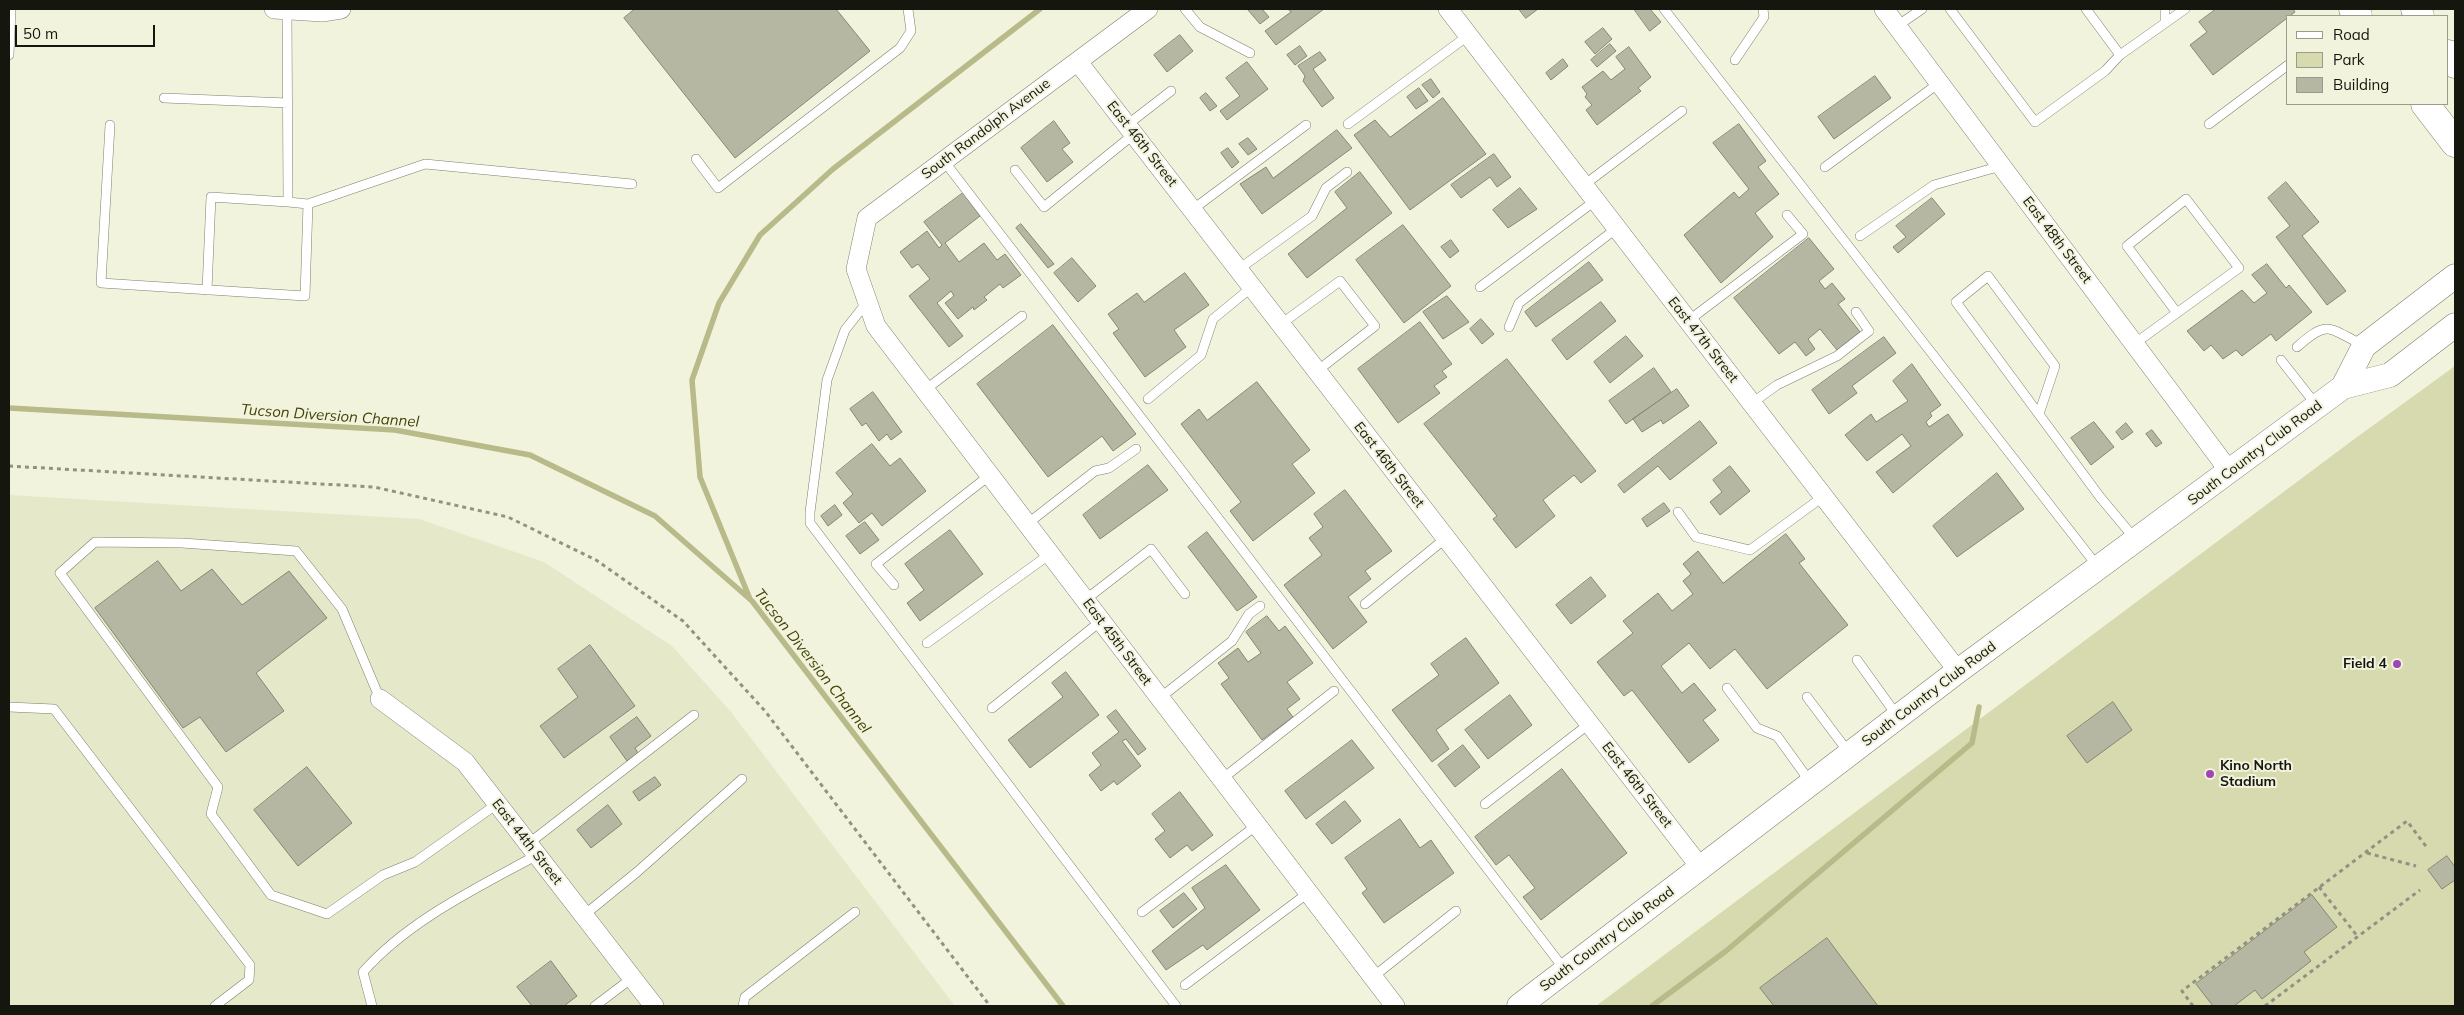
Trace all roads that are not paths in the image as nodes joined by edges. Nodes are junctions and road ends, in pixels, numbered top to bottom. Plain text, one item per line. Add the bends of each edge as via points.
1 (11, 9) edge
2 (281, 9) edge
3 (341, 9) edge
4 (908, 9) edge
5 (1148, 9) edge
6 (1185, 9) edge
7 (1448, 9) edge
8 (1664, 9) edge
9 (1763, 9) edge
10 (1884, 9) edge
11 (1922, 9) edge
12 (1950, 9) edge
13 (2086, 9) edge
14 (2165, 9) edge
15 (2185, 9) edge
16 (2165, 23) junction
17 (1897, 26) junction
18 (1469, 35) junction
19 (1250, 54) dead end
20 (9, 55) edge
21 (2120, 55) junction
22 (1735, 60) dead end
23 (1078, 62) junction
24 (2286, 66) edge
25 (1939, 83) junction
26 (1171, 91) dead end
27 (164, 98) dead end
28 (288, 103) junction
29 (2426, 105) edge
30 (1682, 111) dead end
31 (1348, 124) dead end
32 (2209, 124) dead end
33 (1306, 125) dead end
34 (110, 126) dead end
35 (1131, 130) junction
36 (2455, 144) edge
37 (696, 159) dead end
38 (944, 161) junction
39 (2002, 166) junction
40 (1825, 167) dead end
41 (1015, 170) dead end
42 (1347, 172) dead end
43 (632, 184) dead end
44 (1584, 185) junction
45 (1596, 200) junction
46 (288, 202) junction
47 (308, 204) junction
48 (1192, 210) junction
49 (1787, 215) dead end
50 (1617, 228) junction
51 (1860, 236) dead end
52 (856, 269) joint
53 (1239, 270) junction
54 (2455, 276) edge
55 (1252, 287) junction
56 (1480, 287) dead end
57 (208, 290) junction
58 (868, 302) junction
59 (1856, 312) dead end
60 (2177, 313) junction
61 (1022, 316) dead end
62 (1688, 321) junction
63 (1281, 324) junction
64 (2455, 325) edge
65 (1509, 327) dead end
66 (2134, 344) junction
67 (2364, 346) junction
68 (2296, 348) dead end
69 (2281, 360) dead end
70 (1317, 371) junction
71 (2343, 387) junction
72 (925, 390) junction
73 (1148, 399) dead end
74 (1752, 403) junction
75 (2317, 407) junction
76 (2039, 414) junction
77 (1136, 449) dead end
78 (2230, 472) junction
79 (990, 475) junction
80 (1824, 496) junction
81 (1678, 512) dead end
82 (1027, 524) junction
83 (1446, 538) junction
84 (2136, 541) junction
85 (1050, 554) junction
86 (2099, 568) junction
87 (894, 584) dead end
88 (1184, 594) dead end
89 (1085, 600) junction
90 (1365, 604) dead end
91 (1260, 606) dead end
92 (1101, 621) junction
93 (927, 643) dead end
94 (1857, 660) dead end
95 (1958, 671) junction
96 (1726, 688) dead end
97 (1334, 691) dead end
98 (1807, 697) dead end
99 (1160, 698) junction
100 (380, 699) joint
101 (9, 707) edge
102 (992, 708) dead end
103 (694, 715) dead end
104 (1898, 717) junction
105 (1589, 724) junction
106 (1850, 754) junction
107 (742, 779) dead end
108 (1222, 779) junction
109 (1812, 784) junction
110 (497, 804) junction
111 (1485, 804) dead end
112 (1257, 825) junction
113 (533, 850) junction
114 (1701, 868) junction
115 (1308, 892) junction
116 (1456, 911) dead end
117 (855, 912) dead end
118 (1142, 912) dead end
119 (584, 916) junction
120 (1566, 970) junction
121 (1373, 977) junction
122 (632, 978) junction
123 (1185, 985) dead end
124 (215, 1006) edge
125 (372, 1006) edge
126 (595, 1006) edge
127 (654, 1006) edge
128 (742, 1006) edge
129 (1176, 1006) edge
130 (1395, 1006) edge
131 (1519, 1006) edge

1 - 20 lane
2 - 3 street via 322,12
2 - 28 lane
4 - 37 lane via 911,31 900,48 718,188
5 - 23 street, South Randolph Avenue
6 - 19 lane via 1200,27
7 - 18 street, East 47th Street
8 - 86 lane
9 - 22 lane via 1764,17
10 - 17 street, East 48th Street
11 - 17 lane
12 - 21 lane via 2034,122 2105,71
13 - 21 lane
14 - 16 lane
15 - 16 lane
16 - 21 lane
17 - 25 street, East 48th Street
18 - 31 lane
18 - 44 street, East 47th Street
23 - 35 street, East 46th Street
23 - 38 street, South Randolph Avenue
24 - 32 lane
25 - 39 street, East 48th Street
25 - 40 lane
26 - 35 lane
27 - 28 lane
28 - 46 lane
29 - 36 main road
30 - 44 lane
33 - 48 lane
34 - 57 lane via 101,283
35 - 41 lane via 1044,207
35 - 48 street, East 46th Street
38 - 52 street, South Randolph Avenue via 867,218
38 - 120 lane
39 - 51 lane via 1934,185
39 - 66 street, East 48th Street
42 - 53 lane via 1326,188 1312,216
43 - 47 lane via 425,164
44 - 45 street, East 47th Street
45 - 50 street, East 47th Street
45 - 56 lane
46 - 47 lane
46 - 57 lane via 211,197
47 - 57 lane via 305,296
48 - 53 street, East 46th Street
49 - 62 lane via 1803,234
50 - 62 street, East 47th Street
50 - 65 lane via 1519,303
52 - 58 street, East 45th Street
53 - 55 street, East 46th Street
54 - 67 street, South Country Club Road
55 - 63 street, East 46th Street
55 - 73 lane via 1213,319 1201,355
58 - 72 street, East 45th Street via 876,326
58 - 129 lane via 845,330 827,380 810,523
59 - 74 lane via 1869,331 1837,356 1777,385
60 - 60 lane via 2239,268 2186,199 2127,246
60 - 66 lane
61 - 72 lane
62 - 74 street, East 47th Street
63 - 70 street, East 46th Street
63 - 70 lane via 1340,282 1375,326
64 - 71 street, South Country Club Road via 2390,375
66 - 78 street, East 48th Street
67 - 68 lane via 2326,328 2315,331
67 - 71 street, South Country Club Road
69 - 75 lane
70 - 83 street, East 46th Street
71 - 75 street, South Country Club Road
72 - 79 street, East 45th Street
74 - 80 street, East 47th Street
75 - 78 street, South Country Club Road
76 - 76 lane via 2056,366 1988,276 1956,302
76 - 84 lane
77 - 82 lane via 1109,468 1095,471
78 - 84 street, South Country Club Road
79 - 82 street, East 45th Street
79 - 87 lane via 876,564
80 - 81 lane via 1750,550 1696,537
80 - 95 street, East 47th Street
82 - 85 street, East 45th Street
83 - 90 lane
83 - 105 street, East 46th Street
84 - 86 street, South Country Club Road
85 - 89 street, East 45th Street
85 - 93 lane
86 - 95 street, South Country Club Road
88 - 89 lane via 1151,549
89 - 92 street, East 45th Street
91 - 99 lane via 1249,614 1232,641
92 - 99 street, East 45th Street
92 - 102 lane
94 - 104 lane
95 - 104 street, South Country Club Road
96 - 109 lane via 1757,728 1777,736
97 - 108 lane
98 - 106 lane
99 - 108 street, East 45th Street
100 - 110 street, East 44th Street via 465,762
100 - 110 lane via 342,609 296,551 182,543 95,542 60,573 218,787 211,814 271,895 327,914 382,876 415,862
101 - 124 lane via 54,709 250,965 249,980
103 - 113 lane
104 - 106 street, South Country Club Road
105 - 111 lane
105 - 114 street, East 46th Street
106 - 109 street, South Country Club Road
107 - 119 lane
108 - 112 street, East 45th Street
109 - 114 street, South Country Club Road
110 - 113 street, East 44th Street
112 - 115 street, East 45th Street
112 - 118 lane
113 - 119 street, East 44th Street
113 - 125 lane via 383,949 363,972
114 - 120 street, South Country Club Road
115 - 121 street, East 45th Street
115 - 123 lane
116 - 121 lane
117 - 128 lane via 745,997
119 - 122 street, East 44th Street
120 - 131 street, South Country Club Road
121 - 130 street, East 45th Street
122 - 126 lane
122 - 127 street, East 44th Street

